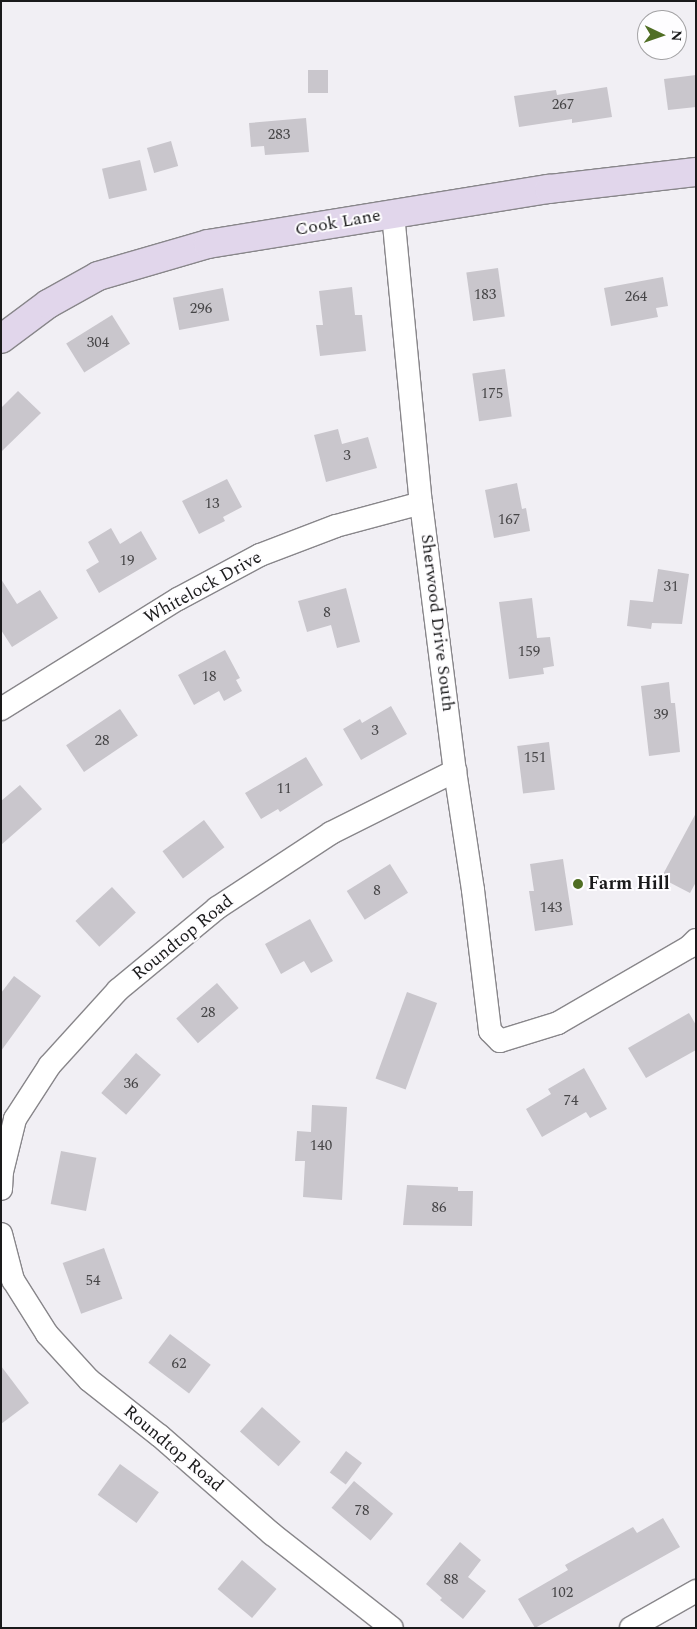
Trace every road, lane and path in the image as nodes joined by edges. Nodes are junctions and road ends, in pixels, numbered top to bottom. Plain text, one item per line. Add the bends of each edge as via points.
1 (696, 172) edge
2 (393, 214) junction
3 (1, 339) edge
4 (421, 503) junction
5 (1, 709) edge
6 (455, 771) junction
7 (696, 940) edge
8 (1, 1190) edge
9 (1, 1234) edge
10 (696, 1591) edge
11 (392, 1628) edge
12 (631, 1628) edge

1 - 2 street, Cook Lane via 549,189
2 - 3 street, Cook Lane via 208,244 98,276 48,304
2 - 4 street, Sherwood Drive South
4 - 5 street, Whitelock Drive via 336,526 260,556 178,599
4 - 6 street, Sherwood Drive South
6 - 7 street, Sherwood Drive South via 474,890 490,1031 500,1041 558,1023
6 - 8 street, Roundtop Road via 331,833 216,908 118,990 50,1064 15,1119 2,1172
9 - 11 street, Roundtop Road via 13,1280 47,1334 89,1380 160,1436 272,1534
10 - 12 street

